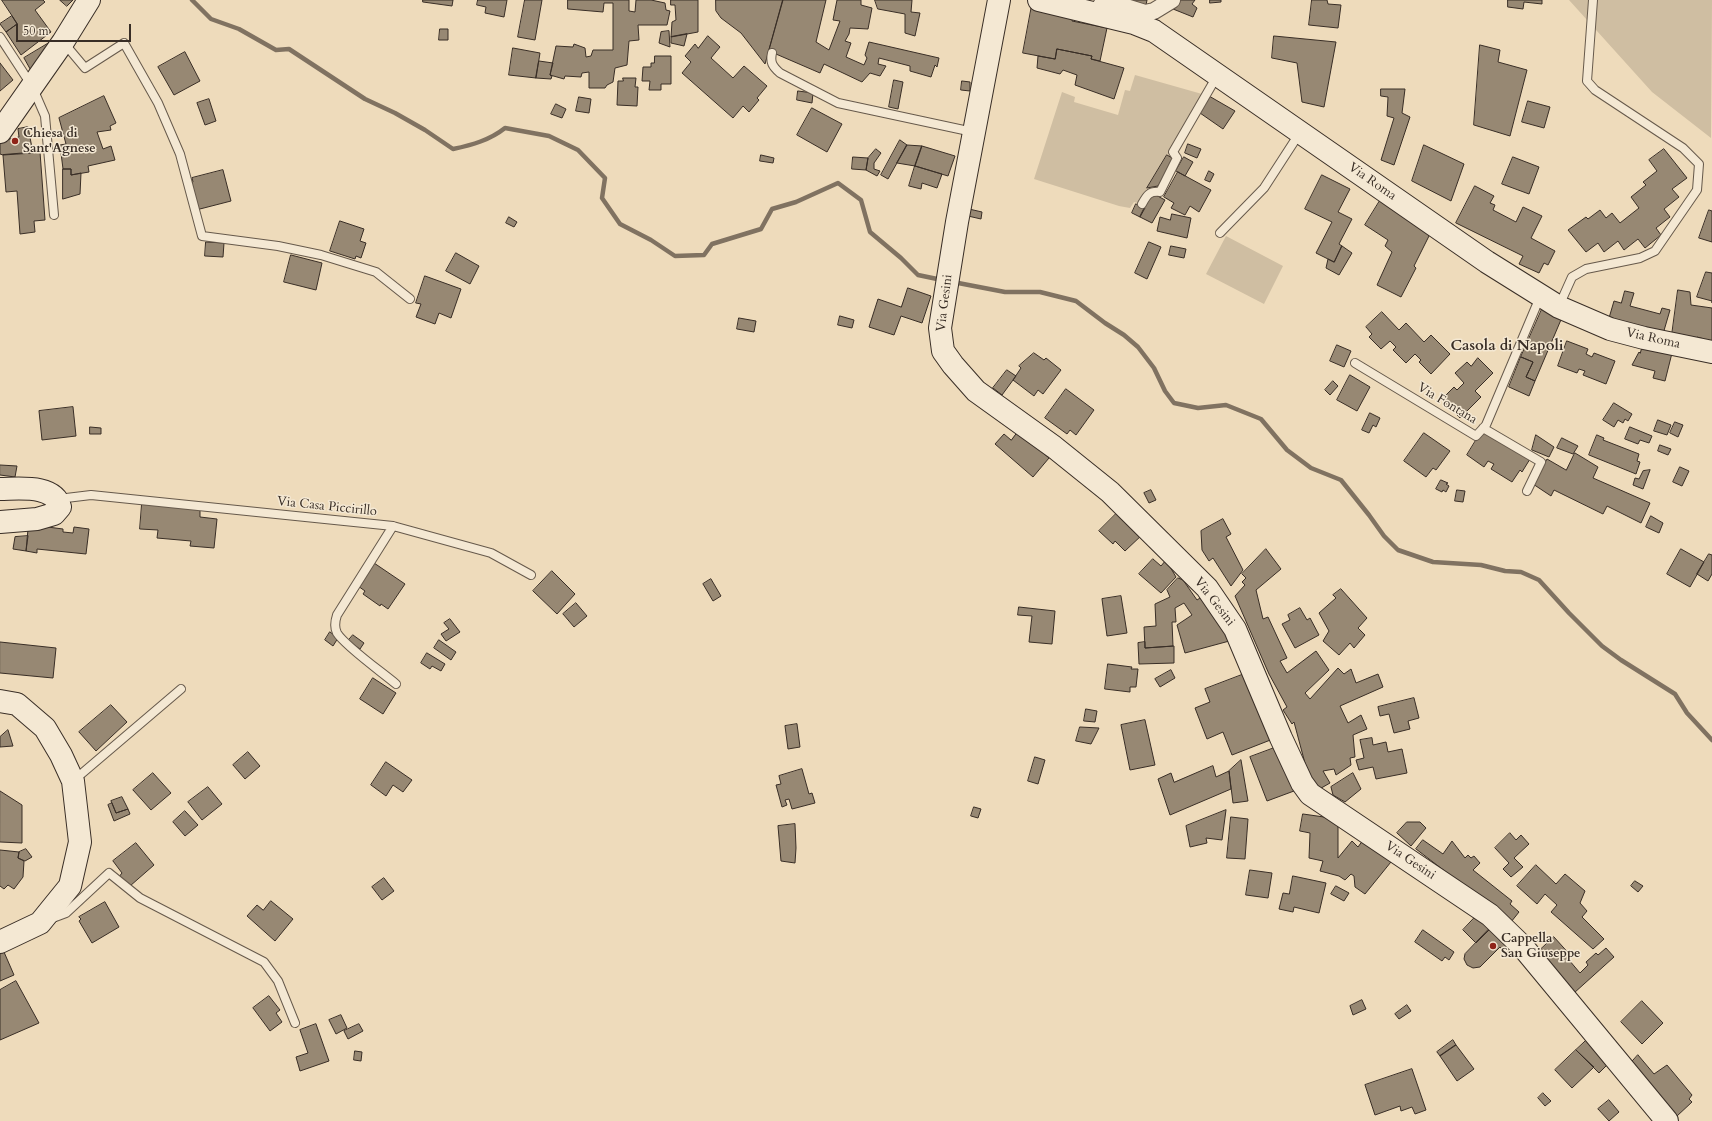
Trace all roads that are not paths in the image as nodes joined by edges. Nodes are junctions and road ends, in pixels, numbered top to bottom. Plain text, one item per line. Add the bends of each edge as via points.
1 (999, 0) edge
2 (1039, 0) edge
3 (1172, 0) edge
4 (1593, 0) edge
5 (88, 2) edge
6 (1096, 13) junction
7 (0, 37) edge
8 (63, 42) junction
9 (772, 53) dead end
10 (1217, 75) junction
11 (32, 86) junction
12 (0, 132) edge
13 (974, 132) junction
14 (1301, 132) junction
15 (1142, 204) dead end
16 (54, 215) dead end
17 (1220, 232) dead end
18 (410, 299) dead end
19 (1550, 302) junction
20 (1712, 352) edge
21 (1355, 363) dead end
22 (1483, 428) junction
23 (0, 489) edge
24 (1527, 491) dead end
25 (58, 499) junction
26 (0, 522) edge
27 (393, 526) junction
28 (531, 575) dead end
29 (396, 684) dead end
30 (181, 689) dead end
31 (0, 701) edge
32 (73, 781) junction
33 (40, 923) junction
34 (0, 942) edge
35 (295, 1023) dead end
36 (1667, 1121) edge

1 - 13 street, Via Gesini
2 - 6 street, Via Roma
3 - 6 street via 1154,11 1145,12 1106,1
4 - 19 lane, Via Fontana via 1587,81 1595,90 1683,148 1699,164 1697,190 1655,251 1640,258 1586,269 1572,277
5 - 8 street
6 - 10 street, Via Roma via 1154,31
7 - 11 lane
8 - 11 street
8 - 18 lane via 85,68 124,43 158,103 180,154 202,236 278,246 335,259 376,272
9 - 13 lane via 770,60 773,67 838,103
10 - 14 street, Via Roma
10 - 15 lane via 1173,152 1177,158 1160,192 1152,191
11 - 12 street
11 - 16 lane via 45,116
13 - 36 street, Via Gesini via 940,328 943,351 976,391 1054,447 1110,492 1207,588 1235,629 1281,738 1302,783 1310,794 1502,925
14 - 17 lane via 1264,188
14 - 19 street, Via Roma via 1487,262
19 - 20 street, Via Roma via 1585,319 1617,330
19 - 22 lane, Via Fontana
21 - 22 lane, Via Fontana via 1476,436
22 - 24 lane via 1541,462
23 - 25 street via 38,490 50,493
25 - 26 street via 60,507 54,514 37,519
25 - 27 lane, Via Casa Piccirillo via 91,495
27 - 28 lane via 491,553
27 - 29 lane, Via Casa Piccirillo via 337,615 335,626 336,632 344,641
30 - 32 lane
31 - 32 street via 17,704 44,728
32 - 33 street via 80,842 70,886
33 - 34 street
33 - 35 lane via 66,914 109,873 140,898 264,962 278,981

